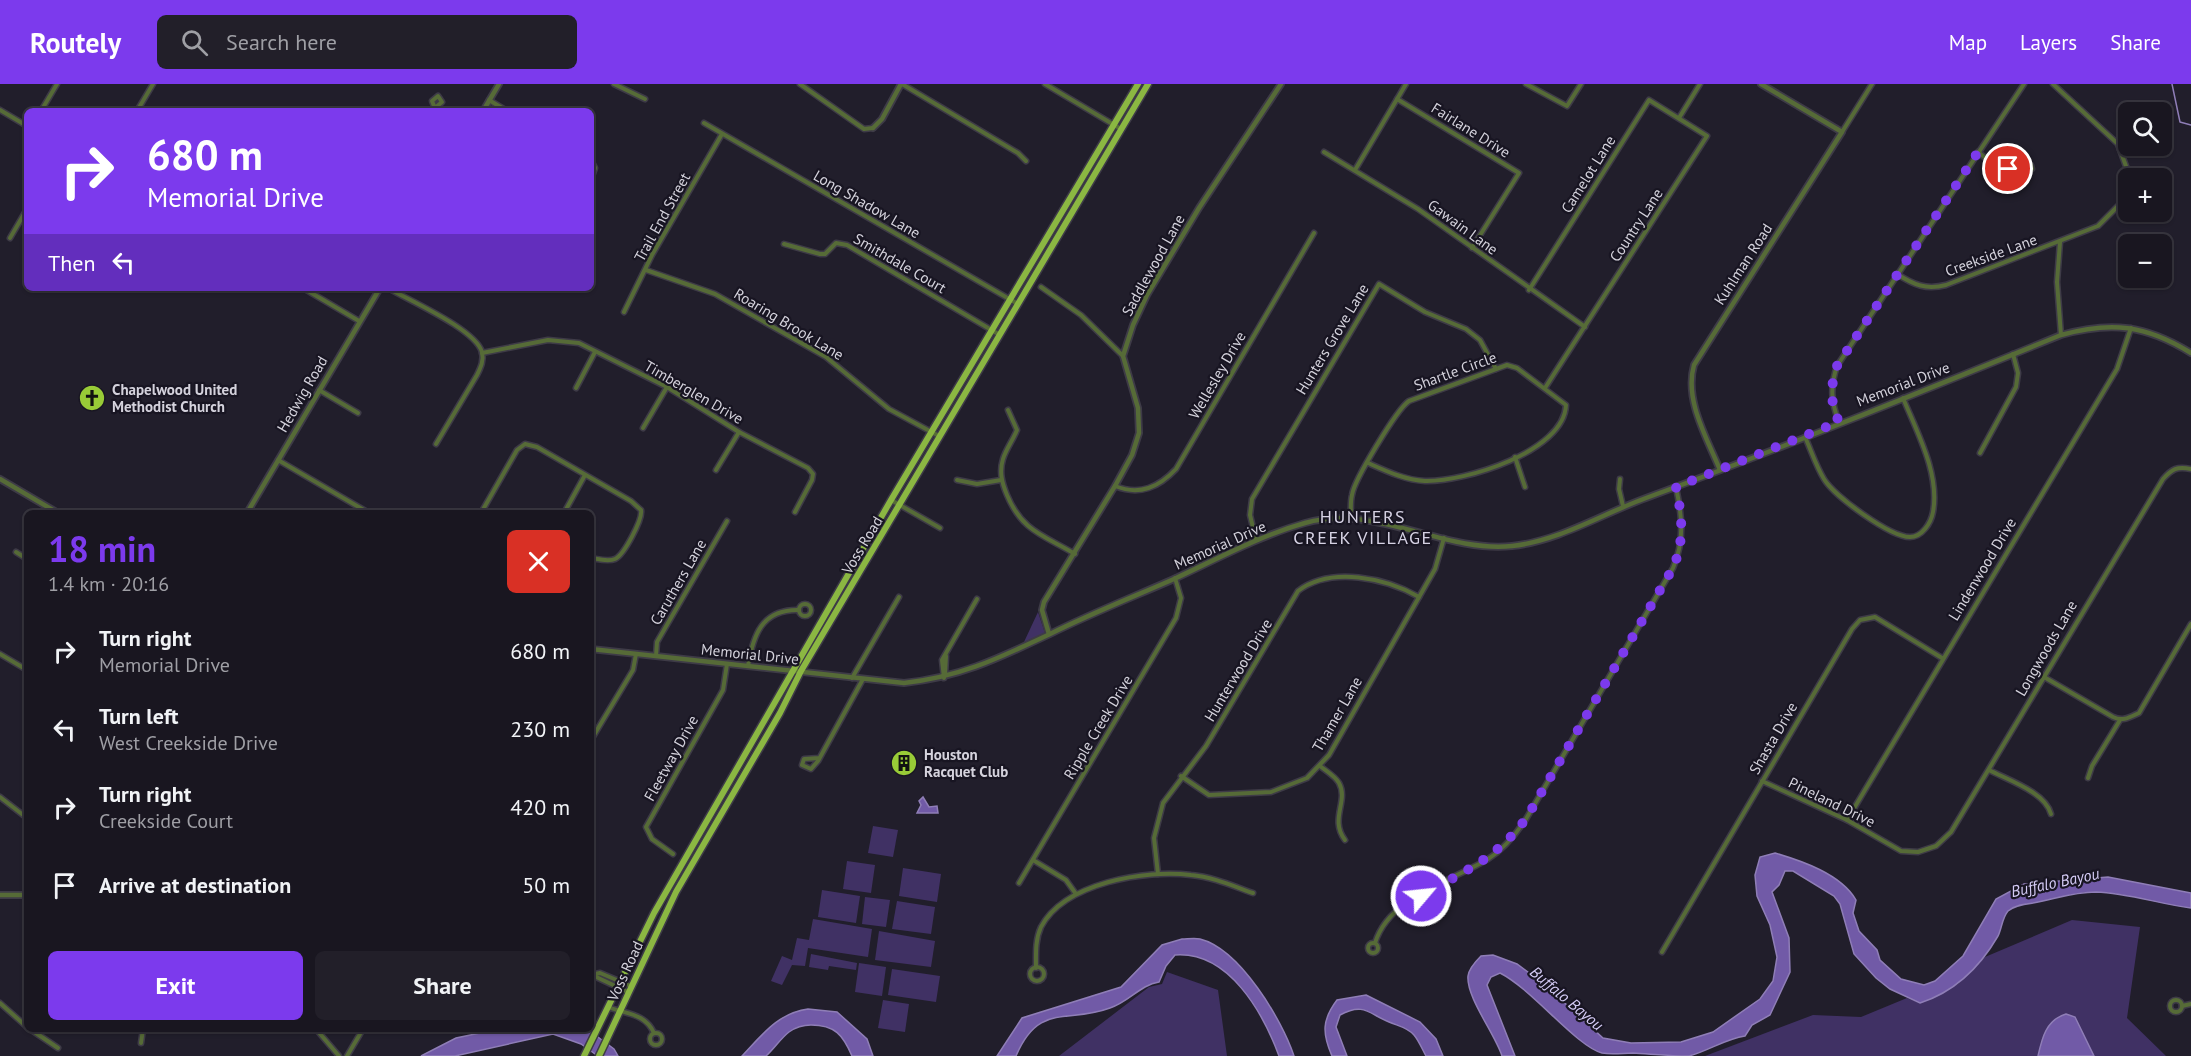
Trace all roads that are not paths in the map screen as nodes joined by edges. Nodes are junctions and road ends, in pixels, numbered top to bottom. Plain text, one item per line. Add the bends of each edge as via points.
1 (57, 84) edge
2 (153, 84) edge
3 (499, 84) edge
4 (614, 84) edge
5 (800, 84) edge
6 (902, 84) edge
7 (1045, 84) edge
8 (1138, 84) edge
9 (1148, 84) edge
10 (1281, 84) edge
11 (1406, 84) edge
12 (1526, 84) edge
13 (1581, 84) edge
14 (1700, 84) edge
15 (1761, 84) edge
16 (1872, 84) edge
17 (2024, 84) edge
18 (2053, 84) edge
19 (645, 99) dead end
20 (1397, 99) junction
21 (489, 100) junction
22 (43, 108) edge
23 (139, 108) edge
24 (485, 108) edge
25 (502, 108) edge
26 (0, 110) edge
27 (1679, 118) junction
28 (704, 123) dead end
29 (24, 124) edge
30 (1114, 124) junction
31 (873, 128) joint
32 (1121, 129) junction
33 (1842, 132) junction
34 (722, 134) junction
35 (1324, 152) dead end
36 (1978, 152) junction
37 (1026, 161) dead end
38 (2008, 169) junction
39 (1355, 170) junction
40 (1085, 172) junction
41 (1093, 177) junction
42 (24, 214) edge
43 (1053, 228) junction
44 (1061, 233) junction
45 (1314, 233) dead end
46 (10, 238) dead end
47 (2060, 242) junction
48 (784, 244) dead end
49 (1473, 248) junction
50 (646, 270) junction
51 (1897, 274) junction
52 (1041, 287) dead end
53 (1529, 290) junction
54 (308, 291) edge
55 (378, 291) edge
56 (393, 291) edge
57 (1010, 299) junction
58 (1018, 304) junction
59 (624, 312) dead end
60 (359, 321) junction
61 (1584, 327) junction
62 (2131, 328) junction
63 (991, 330) junction
64 (1000, 335) junction
65 (2061, 335) junction
66 (595, 352) junction
67 (482, 353) junction
68 (2191, 353) edge
69 (2013, 354) junction
70 (1123, 356) junction
71 (1496, 369) junction
72 (961, 383) junction
73 (667, 387) junction
74 (576, 388) dead end
75 (969, 388) junction
76 (1545, 388) junction
77 (319, 390) junction
78 (1903, 397) junction
79 (1008, 410) dead end
80 (358, 412) dead end
81 (1839, 422) junction
82 (644, 428) dead end
83 (739, 432) junction
84 (933, 432) junction
85 (1804, 436) junction
86 (940, 437) junction
87 (436, 444) dead end
88 (1980, 453) dead end
89 (1515, 457) junction
90 (278, 460) junction
91 (1368, 463) junction
92 (2191, 469) edge
93 (716, 470) dead end
94 (1720, 470) junction
95 (585, 475) junction
96 (0, 479) edge
97 (1620, 479) dead end
98 (957, 480) dead end
99 (1001, 480) junction
100 (1115, 486) junction
101 (1525, 487) dead end
102 (1676, 487) junction
103 (891, 500) junction
104 (899, 505) junction
105 (1623, 507) junction
106 (53, 510) edge
107 (249, 510) edge
108 (364, 510) edge
109 (483, 510) edge
110 (566, 510) edge
111 (795, 512) dead end
112 (1351, 519) junction
113 (727, 521) dead end
114 (940, 528) dead end
115 (1444, 538) junction
116 (1256, 540) junction
117 (16, 552) dead end
118 (1075, 554) junction
119 (24, 557) edge
120 (594, 558) edge
121 (1175, 578) junction
122 (899, 597) dead end
123 (1419, 597) junction
124 (977, 599) dead end
125 (799, 609) dead end
126 (2191, 624) edge
127 (1049, 634) junction
128 (594, 649) edge
129 (0, 654) edge
130 (636, 654) junction
131 (656, 656) junction
132 (1942, 658) junction
133 (727, 664) junction
134 (747, 666) junction
135 (24, 668) edge
136 (792, 670) junction
137 (801, 671) junction
138 (2044, 677) junction
139 (852, 678) junction
140 (944, 678) junction
141 (863, 679) junction
142 (2120, 720) junction
143 (594, 735) edge
144 (819, 758) dead end
145 (1320, 766) junction
146 (1989, 770) junction
147 (1181, 776) junction
148 (2088, 778) dead end
149 (730, 782) junction
150 (1762, 782) junction
151 (738, 787) junction
152 (0, 797) edge
153 (2051, 814) dead end
154 (24, 816) edge
155 (1847, 820) junction
156 (699, 833) junction
157 (707, 839) junction
158 (1345, 840) dead end
159 (1926, 850) joint
160 (673, 854) dead end
161 (1033, 860) junction
162 (1158, 874) junction
163 (1019, 883) dead end
164 (1253, 893) dead end
165 (1076, 894) junction
166 (24, 895) edge
167 (0, 896) edge
168 (642, 937) junction
169 (651, 942) junction
170 (1375, 943) dead end
171 (1662, 952) dead end
172 (1036, 968) dead end
173 (594, 976) edge
174 (619, 985) junction
175 (629, 989) junction
176 (0, 1003) edge
177 (2191, 1004) edge
178 (2182, 1006) dead end
179 (608, 1007) junction
180 (619, 1012) junction
181 (24, 1024) edge
182 (34, 1032) edge
183 (143, 1032) edge
184 (319, 1032) edge
185 (361, 1032) edge
186 (654, 1033) dead end
187 (141, 1043) dead end
188 (58, 1048) dead end
189 (339, 1056) edge
190 (346, 1056) edge
191 (584, 1056) edge
192 (599, 1056) edge

1 - 22 street
2 - 23 street
3 - 21 street
4 - 19 street
5 - 31 street via 864,129
6 - 31 street
6 - 37 street
7 - 30 street
8 - 30 main road, Voss Road
9 - 32 main road, Voss Road
10 - 70 street, Saddlewood Lane via 1245,134 1147,295
11 - 20 street
12 - 13 street via 1567,106
14 - 27 street
15 - 33 street
16 - 33 street, Kuhlman Road
17 - 36 street
18 - 47 street, Creekside Lane via 2118,144 2127,178 2120,204 2107,219
20 - 39 street
20 - 49 street, Fairlane Drive via 1518,174
21 - 24 street
21 - 25 street
26 - 29 street
27 - 53 street, Camelot Lane via 1649,100
27 - 61 street, Country Lane via 1707,136
28 - 34 street, Long Shadow Lane
30 - 32 street
30 - 40 main road, Voss Road
32 - 41 main road, Voss Road
33 - 94 street, Kuhlman Road via 1694,365 1692,397
34 - 50 street, Trail End Street
34 - 57 street, Long Shadow Lane
35 - 39 street, Gawain Lane
36 - 38 street
36 - 51 street
38 - 38 street via 2023,163 2032,169 2022,173
39 - 49 street, Gawain Lane via 1418,208
40 - 41 main road
40 - 43 main road, Voss Road
41 - 44 main road, Voss Road
42 - 46 street
43 - 44 main road
43 - 57 main road, Voss Road
44 - 58 main road, Voss Road
45 - 100 street, Wellesley Drive via 1176,469 1163,483 1148,490
47 - 51 street, Creekside Lane via 1937,287 1914,285
47 - 65 street via 2057,282
48 - 63 street, Smithdale Court via 820,254 836,243 847,245
49 - 53 street, Gawain Lane
50 - 59 street, Trail End Street
50 - 84 street, Roaring Brook Lane via 715,294 816,351 889,409
51 - 81 street via 1837,366 1831,390
52 - 70 street via 1081,315
53 - 61 street, Gawain Lane
54 - 60 street
55 - 60 street, Hedwig Road
56 - 67 street via 469,335
57 - 58 street, Long Shadow Lane
57 - 63 main road, Voss Road
58 - 64 main road, Voss Road
60 - 77 street, Hedwig Road
61 - 76 street, Country Lane
62 - 65 street, Memorial Drive via 2095,327
62 - 68 street, Memorial Drive via 2156,335
62 - 132 street, Lindenwood Drive via 2117,369
63 - 64 street
63 - 72 main road, Voss Road
64 - 75 main road, Voss Road
65 - 69 street, Memorial Drive
66 - 67 street, Timberglen Drive via 562,340
66 - 73 street, Timberglen Drive
66 - 74 street
67 - 87 street via 477,375
69 - 78 street, Memorial Drive
69 - 88 street via 2018,373 2016,387
70 - 100 street via 1138,408 1139,433
71 - 76 street, Shartle Circle via 1513,365
71 - 91 street, Shartle Circle via 1404,404
71 - 116 street, Hunters Grove Lane via 1480,340 1466,329 1425,312 1379,284 1252,499 1250,515
72 - 75 main road
72 - 84 main road, Voss Road
73 - 82 street
73 - 83 street, Timberglen Drive
75 - 86 main road, Voss Road
76 - 89 street, Shartle Circle via 1566,405 1562,418 1542,444
77 - 80 street
77 - 90 street, Hedwig Road
78 - 81 street, Memorial Drive
78 - 85 street via 1925,453 1934,492 1934,512 1920,534 1909,537 1894,532 1838,496 1824,479
79 - 99 street via 1017,430 1003,458
81 - 85 street, Memorial Drive
83 - 93 street
83 - 111 street, Timberglen Drive via 813,474
84 - 86 street, Roaring Brook Lane
84 - 103 main road, Voss Road
85 - 94 street, Memorial Drive
86 - 104 main road, Voss Road
89 - 91 street, Shartle Circle via 1449,480 1423,481
89 - 101 street
90 - 107 street, Hedwig Road
90 - 108 street
91 - 112 street, Shartle Circle via 1352,496
92 - 138 street, Longwoods Lane via 2180,466 2163,479
94 - 102 street, Memorial Drive
95 - 109 street via 525,444 513,456
95 - 110 street
95 - 120 street via 631,501 642,515 620,555 611,560
96 - 106 street
97 - 105 street
98 - 99 street
99 - 118 street via 1019,519
100 - 118 street
102 - 105 street, Memorial Drive
102 - 170 street via 1682,533 1673,568 1527,817 1515,835 1490,858 1393,913 1378,932
103 - 104 street
103 - 136 main road, Voss Road
104 - 114 street
104 - 137 main road, Voss Road
105 - 115 street, Memorial Drive via 1548,539 1512,546 1477,546
112 - 115 street, Memorial Drive
112 - 116 street, Memorial Drive via 1307,522
113 - 131 street, Caruthers Lane via 657,642
115 - 123 street, Thamer Lane via 1435,569
116 - 121 street, Memorial Drive
117 - 119 street
118 - 127 street via 1044,602 1042,610
121 - 127 street, Memorial Drive
121 - 161 street, Ripple Creek Drive via 1181,598 1176,618
122 - 139 street
123 - 145 street, Thamer Lane
123 - 147 street, Hunterwood Drive via 1392,584 1341,577 1306,585 1298,591 1206,746
124 - 140 street via 942,660
125 - 134 street via 780,611 764,620 754,636
126 - 142 street via 2139,713
127 - 140 street, Memorial Drive via 1005,657
128 - 130 street, Memorial Drive
129 - 135 street
130 - 131 street, Memorial Drive
130 - 143 street via 633,670
131 - 133 street, Memorial Drive
132 - 150 street, Shasta Drive via 1883,620 1860,620
132 - 155 street, Lindenwood Drive
133 - 134 street, Memorial Drive
133 - 160 street, Fleetway Drive via 723,690 646,827 652,839
134 - 136 street, Memorial Drive
136 - 137 street, Memorial Drive
136 - 149 main road, Voss Road
137 - 139 street, Memorial Drive
137 - 151 main road, Voss Road
138 - 142 street
138 - 146 street, Longwoods Lane
139 - 141 street, Memorial Drive
140 - 141 street, Memorial Drive via 904,683
141 - 144 street
142 - 148 street
145 - 147 street, Thamer Lane via 1293,785 1265,792 1209,795
145 - 158 street via 1340,785 1337,826
146 - 153 street via 2038,796
146 - 159 street, Longwoods Lane via 1951,832
147 - 162 street, Hunterwood Drive via 1163,803 1156,825
149 - 151 main road
149 - 156 main road, Voss Road
150 - 155 street, Pineland Drive
150 - 171 street, Shasta Drive
151 - 157 main road, Voss Road
152 - 154 street
155 - 159 street, Pineland Drive via 1901,850
156 - 157 main road
156 - 168 main road, Voss Road
157 - 169 main road, Voss Road
161 - 163 street, Ripple Creek Drive
161 - 165 street via 1066,880
162 - 164 street via 1192,875
162 - 165 street via 1115,881
165 - 172 street via 1063,901 1041,928 1036,943
166 - 167 street
168 - 169 main road
168 - 174 main road, Voss Road
169 - 175 main road, Voss Road
173 - 174 street
174 - 175 street
174 - 179 main road, Voss Road
175 - 180 main road, Voss Road
176 - 181 street
177 - 178 street
179 - 180 street
179 - 191 main road, Voss Road
180 - 186 street via 642,1018
180 - 192 main road, Voss Road
182 - 188 street
183 - 187 street
184 - 189 street
185 - 190 street

